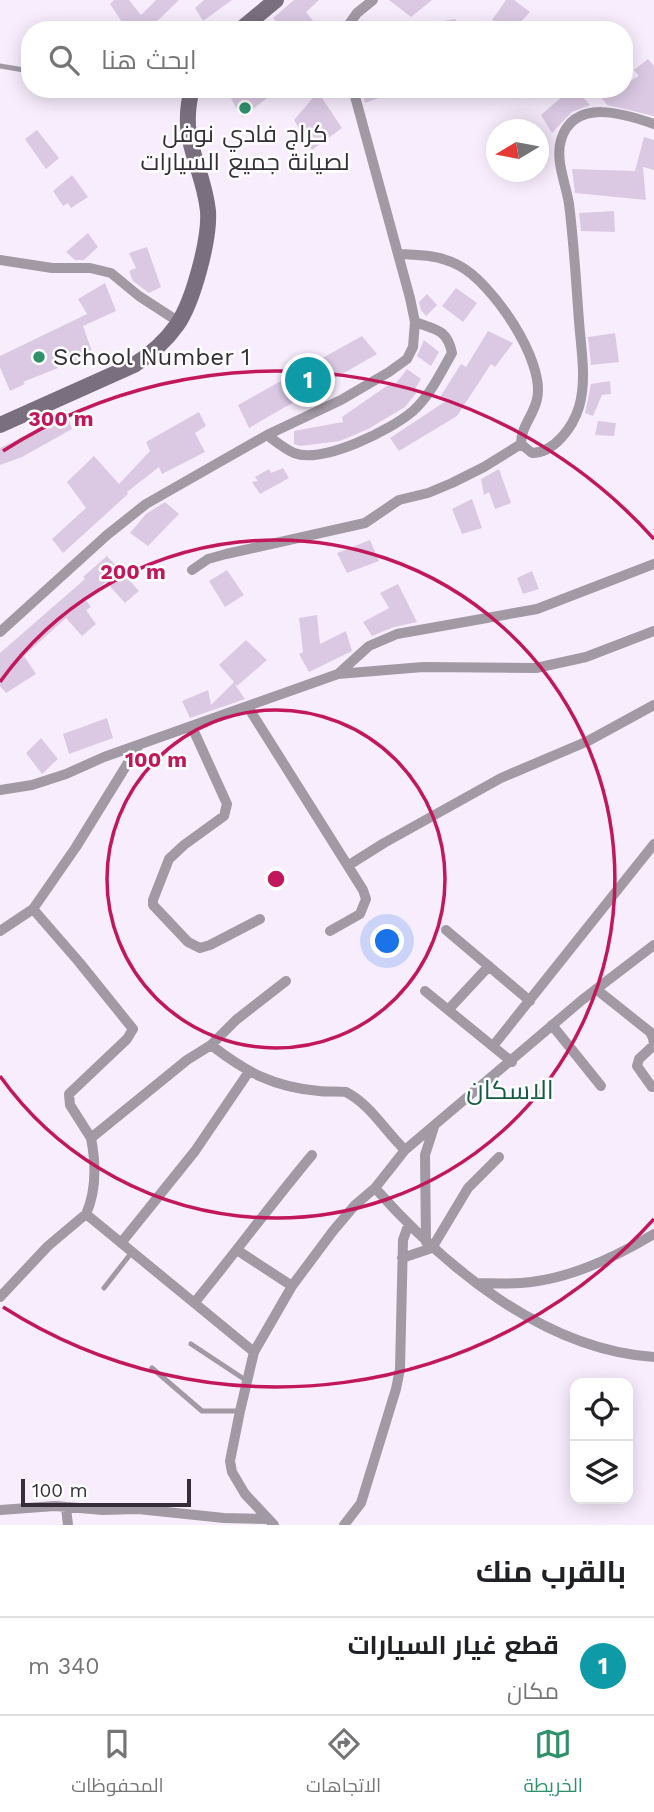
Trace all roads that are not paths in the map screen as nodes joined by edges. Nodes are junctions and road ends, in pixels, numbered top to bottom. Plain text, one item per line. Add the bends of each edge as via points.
1 (276, 0) edge
2 (373, 0) edge
3 (251, 21) edge
4 (351, 21) edge
5 (0, 66) edge
6 (21, 70) edge
7 (190, 98) edge
8 (356, 98) edge
9 (654, 124) edge
10 (400, 254) junction
11 (0, 260) edge
12 (179, 322) junction
13 (415, 322) junction
14 (0, 425) edge
15 (267, 435) junction
16 (521, 444) junction
17 (654, 564) edge
18 (192, 570) dead end
19 (654, 631) edge
20 (0, 632) edge
21 (338, 674) junction
22 (654, 705) edge
23 (248, 707) junction
24 (192, 727) junction
25 (139, 744) junction
26 (0, 790) edge
27 (654, 844) edge
28 (349, 865) junction
29 (33, 909) junction
30 (260, 919) dead end
31 (446, 930) dead end
32 (330, 931) dead end
33 (0, 932) edge
34 (654, 945) edge
35 (489, 966) junction
36 (286, 981) dead end
37 (596, 989) junction
38 (425, 991) dead end
39 (530, 1000) junction
40 (449, 1009) junction
41 (552, 1025) junction
42 (211, 1045) junction
43 (493, 1046) junction
44 (512, 1062) junction
45 (248, 1073) junction
46 (601, 1086) dead end
47 (652, 1087) dead end
48 (435, 1127) junction
49 (91, 1138) junction
50 (405, 1150) junction
51 (312, 1155) dead end
52 (499, 1157) dead end
53 (375, 1188) junction
54 (86, 1213) junction
55 (408, 1226) junction
56 (654, 1234) edge
57 (121, 1243) junction
58 (429, 1245) junction
59 (237, 1250) junction
60 (132, 1252) junction
61 (402, 1258) junction
62 (477, 1283) junction
63 (292, 1286) junction
64 (104, 1288) dead end
65 (0, 1297) edge
66 (195, 1302) junction
67 (191, 1344) dead end
68 (254, 1352) junction
69 (654, 1357) edge
70 (152, 1368) dead end
71 (247, 1381) junction
72 (240, 1411) junction
73 (66, 1508) junction
74 (0, 1510) edge
75 (271, 1522) edge
76 (68, 1525) edge
77 (344, 1525) edge

1 - 3 main road
2 - 4 street
5 - 6 lane
7 - 12 main road via 187,129 208,209 208,228
8 - 10 street
9 - 16 street via 609,111 592,112 579,117 561,140 583,384 579,408 554,444 532,453
10 - 13 street
10 - 16 street via 430,255 466,270 519,330 536,373 538,398 521,432
11 - 12 street via 111,273
12 - 14 main road via 165,341 134,365
13 - 15 street via 407,359 341,400
13 - 15 street via 442,332 449,338 452,353 414,411 345,449 294,453
15 - 20 street via 146,504
16 - 18 street via 452,483 399,500 365,523 226,554
17 - 21 street via 537,609 397,634 369,646
19 - 21 street via 586,657 536,668 423,667
21 - 23 street
22 - 28 street via 588,741 501,778
23 - 24 street
23 - 28 street
24 - 25 street
24 - 30 street via 227,811 169,859 153,905 188,943 200,948
25 - 26 street via 32,785
25 - 29 street
27 - 39 street
28 - 32 street via 363,890 364,908
29 - 33 street
29 - 49 street via 132,1029 69,1094 70,1105
31 - 35 street
34 - 37 street
35 - 39 street
35 - 40 street
36 - 42 street
37 - 41 street
37 - 47 street via 650,1032 654,1045 637,1066
38 - 40 street
39 - 43 street
40 - 43 street
41 - 44 street
41 - 46 street
42 - 45 street
42 - 49 street
43 - 44 street
44 - 48 street
45 - 50 street via 295,1088 346,1091 379,1119
45 - 57 street via 195,1151
48 - 50 street
48 - 58 street via 425,1155
49 - 54 street via 94,1190
50 - 53 street
51 - 59 street
52 - 58 street via 468,1188
53 - 55 street
53 - 63 street via 355,1205
54 - 57 street
54 - 65 street
55 - 58 street
55 - 61 street
56 - 62 street via 594,1265 561,1276 522,1283
57 - 60 street
58 - 61 street
58 - 62 street
59 - 63 street
59 - 66 street
60 - 64 lane
60 - 66 street
61 - 77 street via 396,1389 361,1503
62 - 69 street via 557,1332 604,1349
63 - 68 street
66 - 68 street
67 - 71 lane
68 - 71 street
70 - 72 lane via 202,1411
71 - 72 street
72 - 75 street via 232,1472
73 - 74 street
73 - 75 street via 138,1509
73 - 76 street

